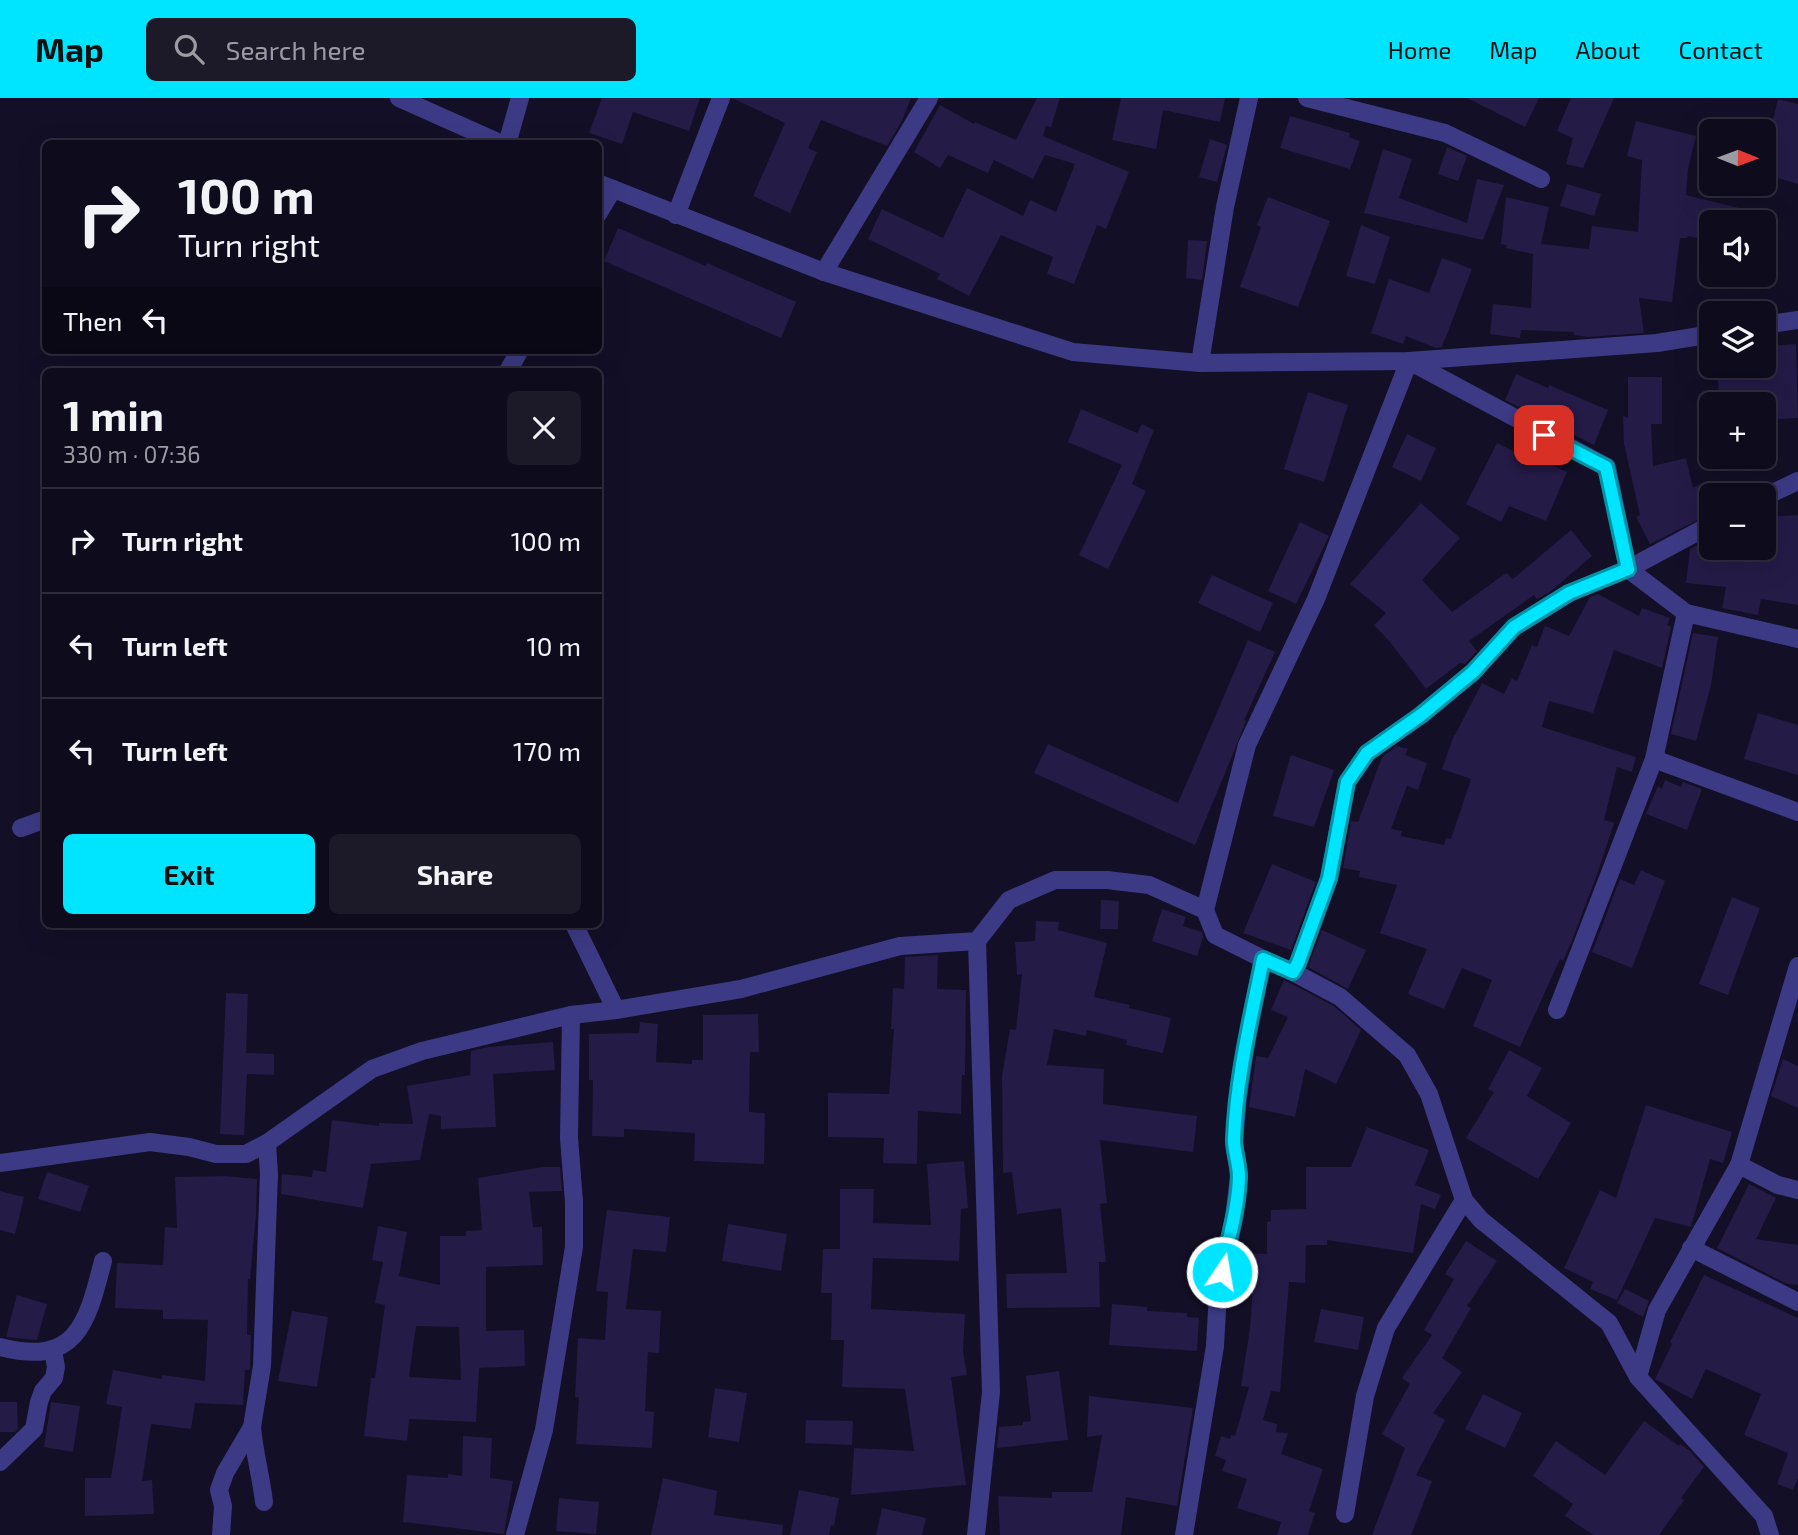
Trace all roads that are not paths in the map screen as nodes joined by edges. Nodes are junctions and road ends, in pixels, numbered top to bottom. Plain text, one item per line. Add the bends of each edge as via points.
1 (399, 98) edge
2 (520, 98) edge
3 (721, 98) edge
4 (929, 98) edge
5 (1249, 98) edge
6 (1307, 98) edge
7 (496, 140) edge
8 (506, 140) edge
9 (1541, 179) dead end
10 (606, 186) edge
11 (676, 215) junction
12 (824, 272) junction
13 (1798, 320) edge
14 (1776, 324) edge
15 (1699, 336) edge
16 (1409, 361) junction
17 (1200, 363) junction
18 (1798, 481) edge
19 (1776, 491) edge
20 (1699, 531) edge
21 (1628, 569) junction
22 (1686, 613) junction
23 (1798, 639) edge
24 (1654, 759) junction
25 (1798, 812) edge
26 (42, 820) edge
27 (21, 828) dead end
28 (1205, 910) junction
29 (576, 928) edge
30 (977, 941) junction
31 (1263, 959) junction
32 (1798, 966) edge
33 (1293, 972) junction
34 (616, 1010) junction
35 (1557, 1010) dead end
36 (572, 1015) junction
37 (267, 1143) junction
38 (0, 1163) edge
39 (1738, 1165) junction
40 (1798, 1190) edge
41 (1464, 1200) junction
42 (1691, 1248) junction
43 (103, 1261) dead end
44 (1798, 1301) edge
45 (0, 1347) edge
46 (53, 1350) junction
47 (1638, 1377) junction
48 (252, 1427) junction
49 (0, 1462) edge
50 (264, 1502) dead end
51 (1345, 1514) dead end
52 (221, 1535) edge
53 (515, 1535) edge
54 (976, 1535) edge
55 (1184, 1535) edge
56 (1770, 1535) edge

1 - 7 street
2 - 8 street
3 - 11 street
4 - 12 street
5 - 17 street via 1225,207
6 - 9 street via 1444,133
10 - 11 street
11 - 12 street
12 - 17 street via 1073,352
13 - 14 street
15 - 16 street
16 - 17 street
16 - 21 street via 1606,467
16 - 28 street via 1315,599 1247,745
18 - 19 street
20 - 21 street
21 - 22 street
21 - 33 street via 1569,593 1514,627 1473,672 1367,753 1347,782 1329,878
22 - 23 street
22 - 24 street
24 - 25 street
24 - 35 street
26 - 27 street
28 - 30 street via 1149,886 1055,880 1009,900
28 - 31 street via 1215,935
29 - 34 street
30 - 34 street via 900,946 741,989
30 - 54 street via 991,1392
31 - 33 street
31 - 55 street via 1238,1097 1234,1142 1239,1175 1234,1219 1218,1292 1216,1346
32 - 39 street
33 - 41 street via 1340,997 1407,1055 1429,1094
34 - 36 street
36 - 37 street via 422,1051 372,1069
36 - 53 street via 569,1138 574,1247 544,1430
37 - 38 street via 246,1154 216,1154 150,1142
37 - 48 street via 262,1366
39 - 40 street
39 - 42 street
41 - 47 street via 1481,1220 1609,1323
41 - 51 street via 1386,1328 1365,1396
42 - 44 street
42 - 47 street via 1657,1310
43 - 46 street via 90,1312 73,1336
45 - 46 street via 23,1353
46 - 49 street via 54,1378 43,1391 34,1429
47 - 56 street via 1764,1516
48 - 50 street
48 - 52 street via 219,1490

